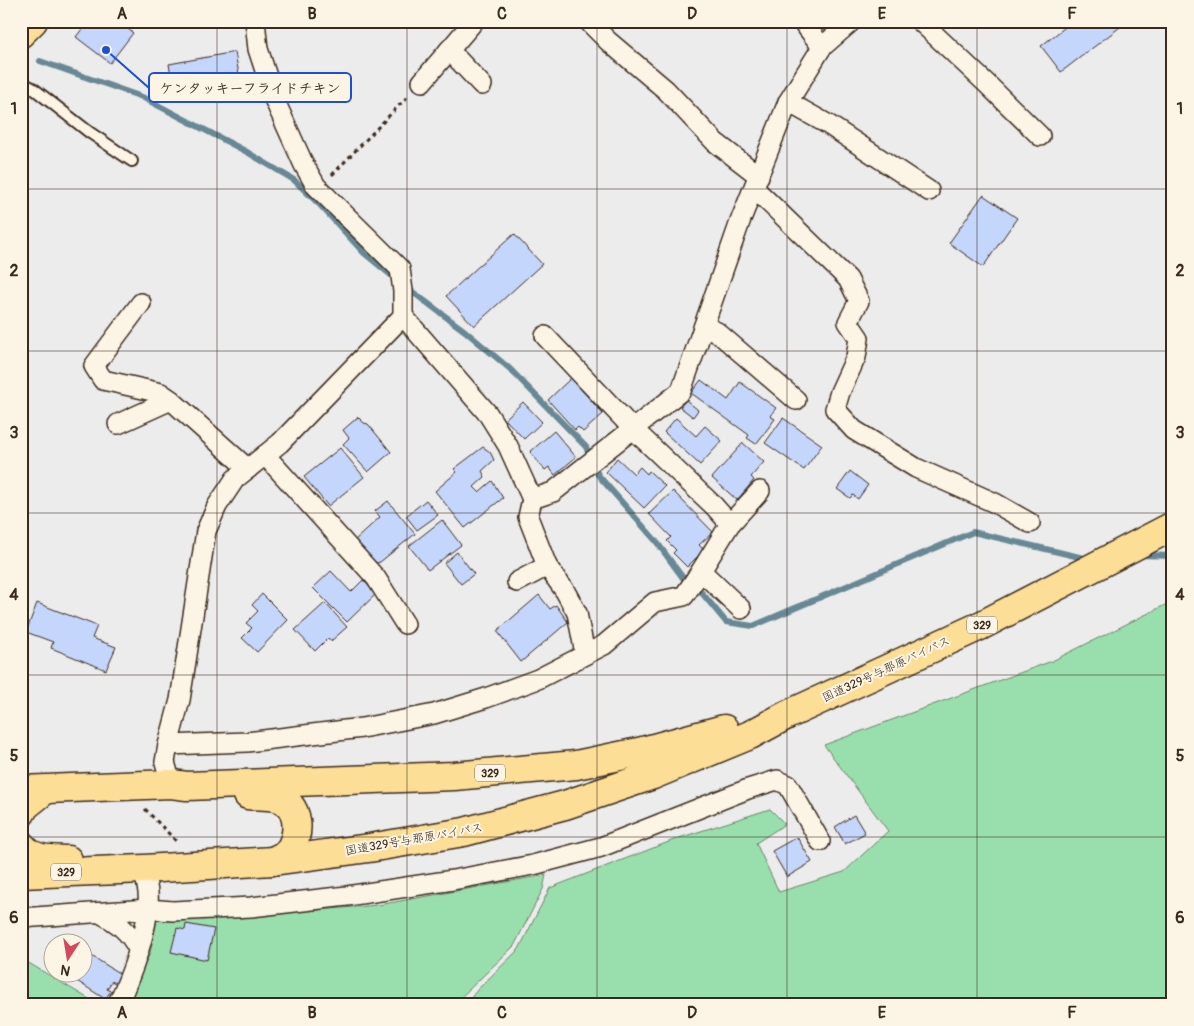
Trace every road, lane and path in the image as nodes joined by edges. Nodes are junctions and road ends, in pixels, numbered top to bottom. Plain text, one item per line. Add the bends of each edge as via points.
1 (33, 21) edge
2 (255, 21) edge
3 (474, 21) edge
4 (588, 21) edge
5 (802, 21) edge
6 (852, 21) edge
7 (920, 21) edge
8 (21, 33) edge
9 (822, 47) junction
10 (449, 50) junction
11 (21, 82) edge
12 (422, 82) joint
13 (482, 85) dead end
14 (788, 102) junction
15 (1040, 136) dead end
16 (132, 160) dead end
17 (757, 182) junction
18 (318, 189) junction
19 (929, 191) dead end
20 (140, 303) dead end
21 (403, 316) junction
22 (704, 326) junction
23 (545, 336) dead end
24 (171, 400) junction
25 (796, 400) dead end
26 (118, 424) dead end
27 (632, 429) junction
28 (265, 455) junction
29 (248, 468) junction
30 (760, 491) dead end
31 (532, 499) junction
32 (1030, 523) dead end
33 (730, 524) junction
34 (1173, 526) edge
35 (547, 566) junction
36 (702, 571) junction
37 (517, 582) dead end
38 (741, 609) dead end
39 (404, 624) dead end
40 (585, 654) junction
41 (787, 715) junction
42 (168, 745) junction
43 (179, 785) junction
44 (33, 790) edge
45 (140, 804) dead end
46 (21, 812) edge
47 (820, 841) dead end
48 (179, 844) dead end
49 (21, 845) edge
50 (273, 861) junction
51 (144, 869) junction
52 (111, 870) junction
53 (21, 874) edge
54 (147, 909) junction
55 (100, 912) junction
56 (21, 918) edge
57 (138, 949) junction
58 (117, 1005) edge

1 - 8 highway
2 - 18 street via 258,49 275,100
3 - 10 street
4 - 17 street via 666,90
5 - 9 street
6 - 9 street
7 - 15 street
9 - 14 street
10 - 12 street
10 - 13 street
11 - 16 lane
12 - 18 path
14 - 17 street
14 - 19 street
17 - 22 street
17 - 32 street via 848,279 859,301 848,322 859,338 856,357 835,409 854,430 916,468
18 - 21 street via 400,269
20 - 24 street via 94,366 103,380 161,393
21 - 28 street
21 - 31 street via 488,414 508,446
22 - 25 street via 717,332
22 - 27 street via 682,391
23 - 27 street
24 - 26 street
24 - 29 street
27 - 31 street via 553,492
27 - 33 street
28 - 29 street
28 - 39 street via 376,578
29 - 42 street via 235,479 221,499 206,531 180,700
30 - 33 street
31 - 35 street via 528,517
33 - 36 street
34 - 41 highway, 国道329号与那原バイパス / 329 via 980,626
35 - 37 street
35 - 40 street via 577,613
36 - 38 street
36 - 40 street via 684,596 655,602 604,645
40 - 42 street via 538,679 434,714 362,728 256,741
41 - 43 highway, 国道329号与那原バイパス / 329 via 742,723 688,740 576,765 454,776
41 - 50 highway, 国道329号与那原バイパス / 329 via 750,735 653,775 565,805 464,832
42 - 43 street via 165,762
43 - 44 highway, 国道329号与那原バイパス / 329
43 - 50 highway via 231,795 277,797 290,806 296,818 297,831 287,853
44 - 46 highway
45 - 48 path
47 - 54 street via 788,785 777,780 601,848 533,865 318,899 174,911
49 - 52 highway via 39,858 73,860
50 - 51 highway, 国道329号与那原バイパス / 329
51 - 52 highway, 国道329号与那原バイパス / 329
51 - 54 street
52 - 53 highway, 国道329号与那原バイパス / 329
54 - 55 street
54 - 57 street
55 - 56 street
55 - 57 street via 131,935
57 - 58 street

